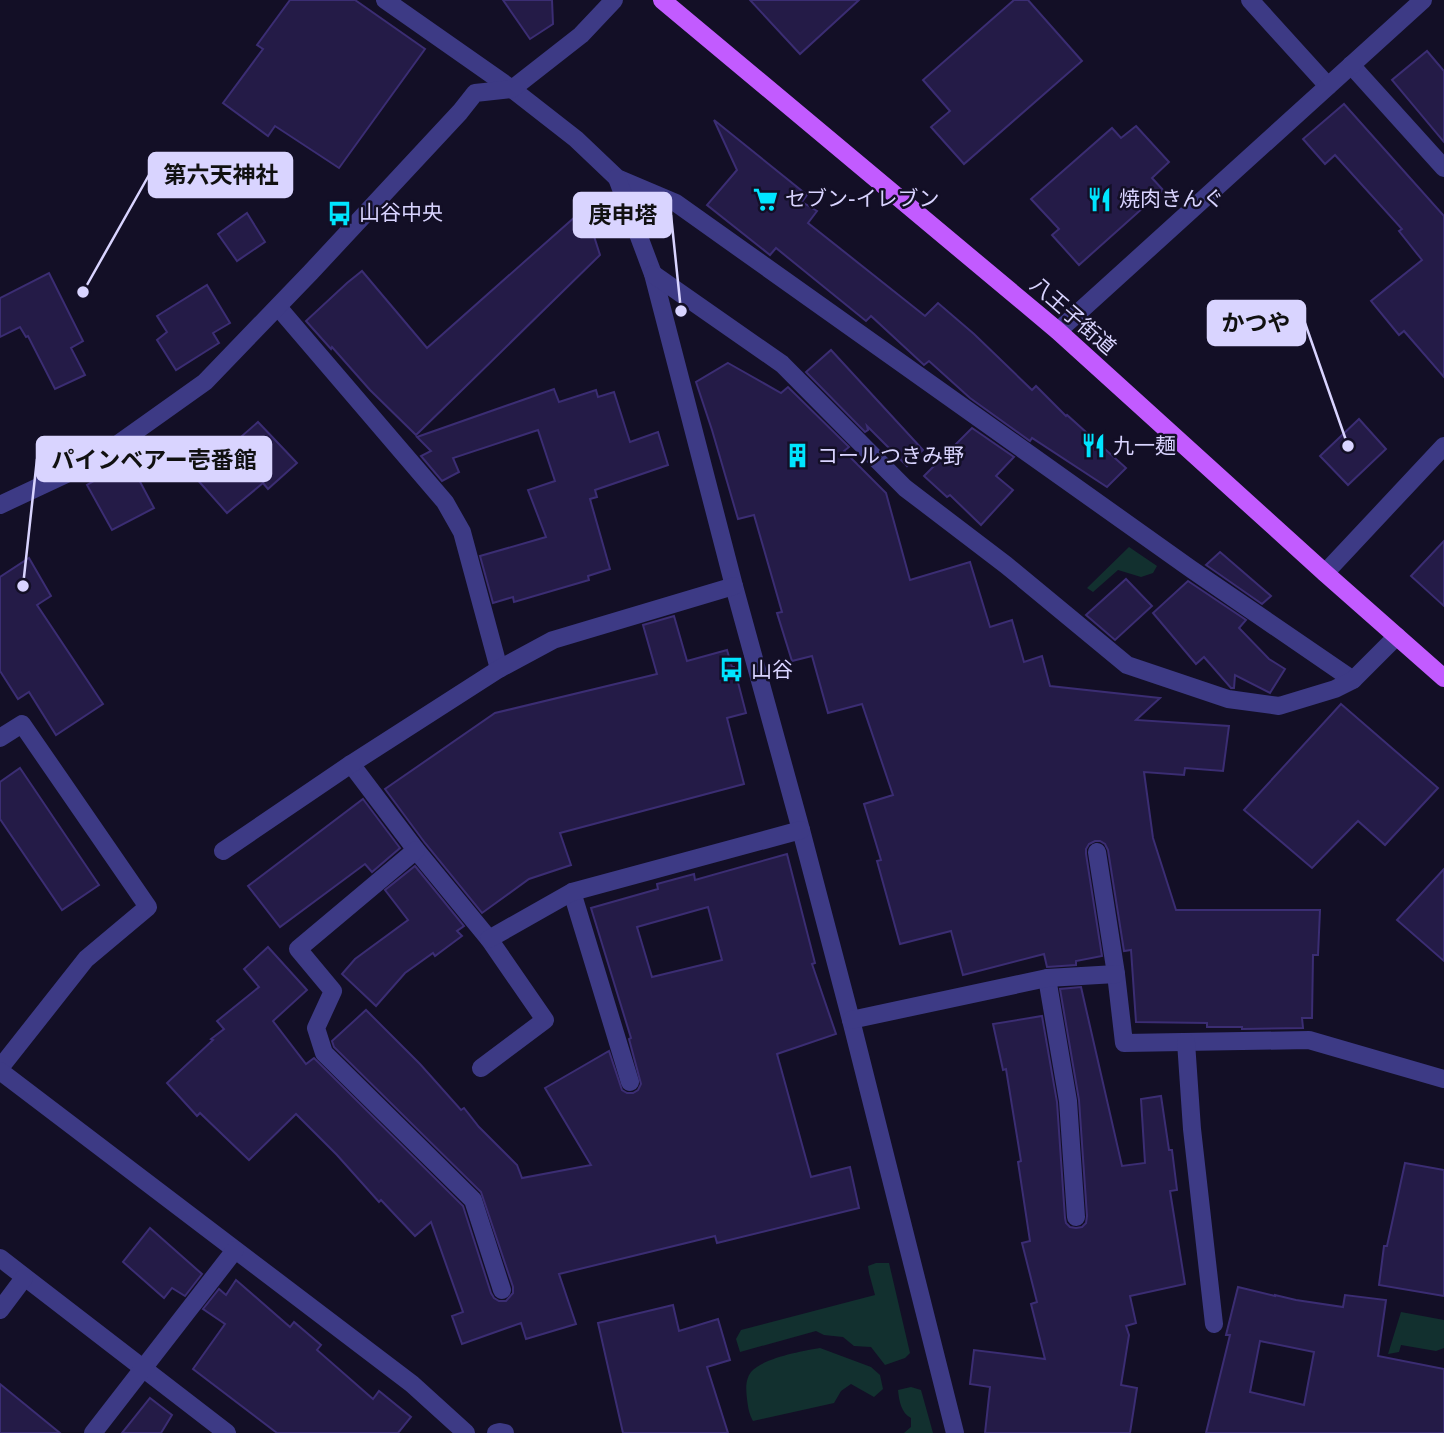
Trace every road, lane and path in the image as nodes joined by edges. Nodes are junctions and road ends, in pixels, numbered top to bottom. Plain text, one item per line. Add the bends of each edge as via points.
1 (385, 0) edge
2 (614, 0) edge
3 (662, 0) edge
4 (1250, 0) edge
5 (1423, 0) edge
6 (1351, 65) junction
7 (1328, 86) junction
8 (512, 89) junction
9 (1444, 168) edge
10 (617, 178) junction
11 (653, 274) junction
12 (278, 307) junction
13 (1058, 331) junction
14 (1444, 446) edge
15 (0, 505) edge
16 (1325, 573) junction
17 (734, 586) junction
18 (1397, 636) junction
19 (499, 669) junction
20 (1444, 678) edge
21 (1353, 680) junction
22 (0, 738) edge
23 (351, 764) junction
24 (801, 830) junction
25 (415, 850) junction
26 (223, 851) dead end
27 (1097, 852) dead end
28 (572, 892) junction
29 (489, 939) junction
30 (1116, 974) junction
31 (1047, 978) junction
32 (851, 1020) junction
33 (1186, 1042) junction
34 (481, 1068) dead end
35 (0, 1070) edge
36 (1444, 1079) edge
37 (630, 1082) dead end
38 (1076, 1217) dead end
39 (235, 1250) junction
40 (0, 1258) edge
41 (24, 1278) junction
42 (502, 1290) dead end
43 (0, 1310) edge
44 (1214, 1324) dead end
45 (142, 1368) junction
46 (93, 1433) edge
47 (228, 1433) edge
48 (466, 1433) edge
49 (496, 1433) edge
50 (505, 1433) edge
51 (955, 1433) edge

1 - 8 street
2 - 8 street via 582,34
3 - 13 main road, 八王子街道
4 - 7 street
5 - 6 street
6 - 7 street
6 - 9 street
7 - 13 street
8 - 10 street
8 - 12 street via 475,93
10 - 11 street
10 - 21 street via 676,203
11 - 17 street
11 - 21 street via 782,364 905,488 1127,665 1228,699 1279,706
12 - 15 street via 205,382 94,461
12 - 19 street via 445,502 461,532
13 - 16 main road, 八王子街道
14 - 16 street
16 - 18 main road, 八王子街道
17 - 19 street via 553,640
17 - 24 street
18 - 20 main road, 八王子街道
18 - 21 street
19 - 23 street
22 - 35 street via 22,724 148,908 86,959
23 - 25 street
23 - 26 street
24 - 28 street
24 - 32 street
25 - 29 street
25 - 42 street via 298,949 333,991 316,1028 324,1053 473,1200
27 - 30 street
28 - 29 street
28 - 37 street
29 - 34 street via 545,1020
30 - 31 street
30 - 33 street via 1124,1043
31 - 32 street
31 - 38 street via 1068,1101
32 - 51 street
33 - 36 street via 1309,1040
33 - 44 street
35 - 39 street
39 - 45 street
39 - 48 street via 412,1384
40 - 41 street
41 - 43 street
41 - 45 street
45 - 46 street
45 - 47 street
49 - 50 street

